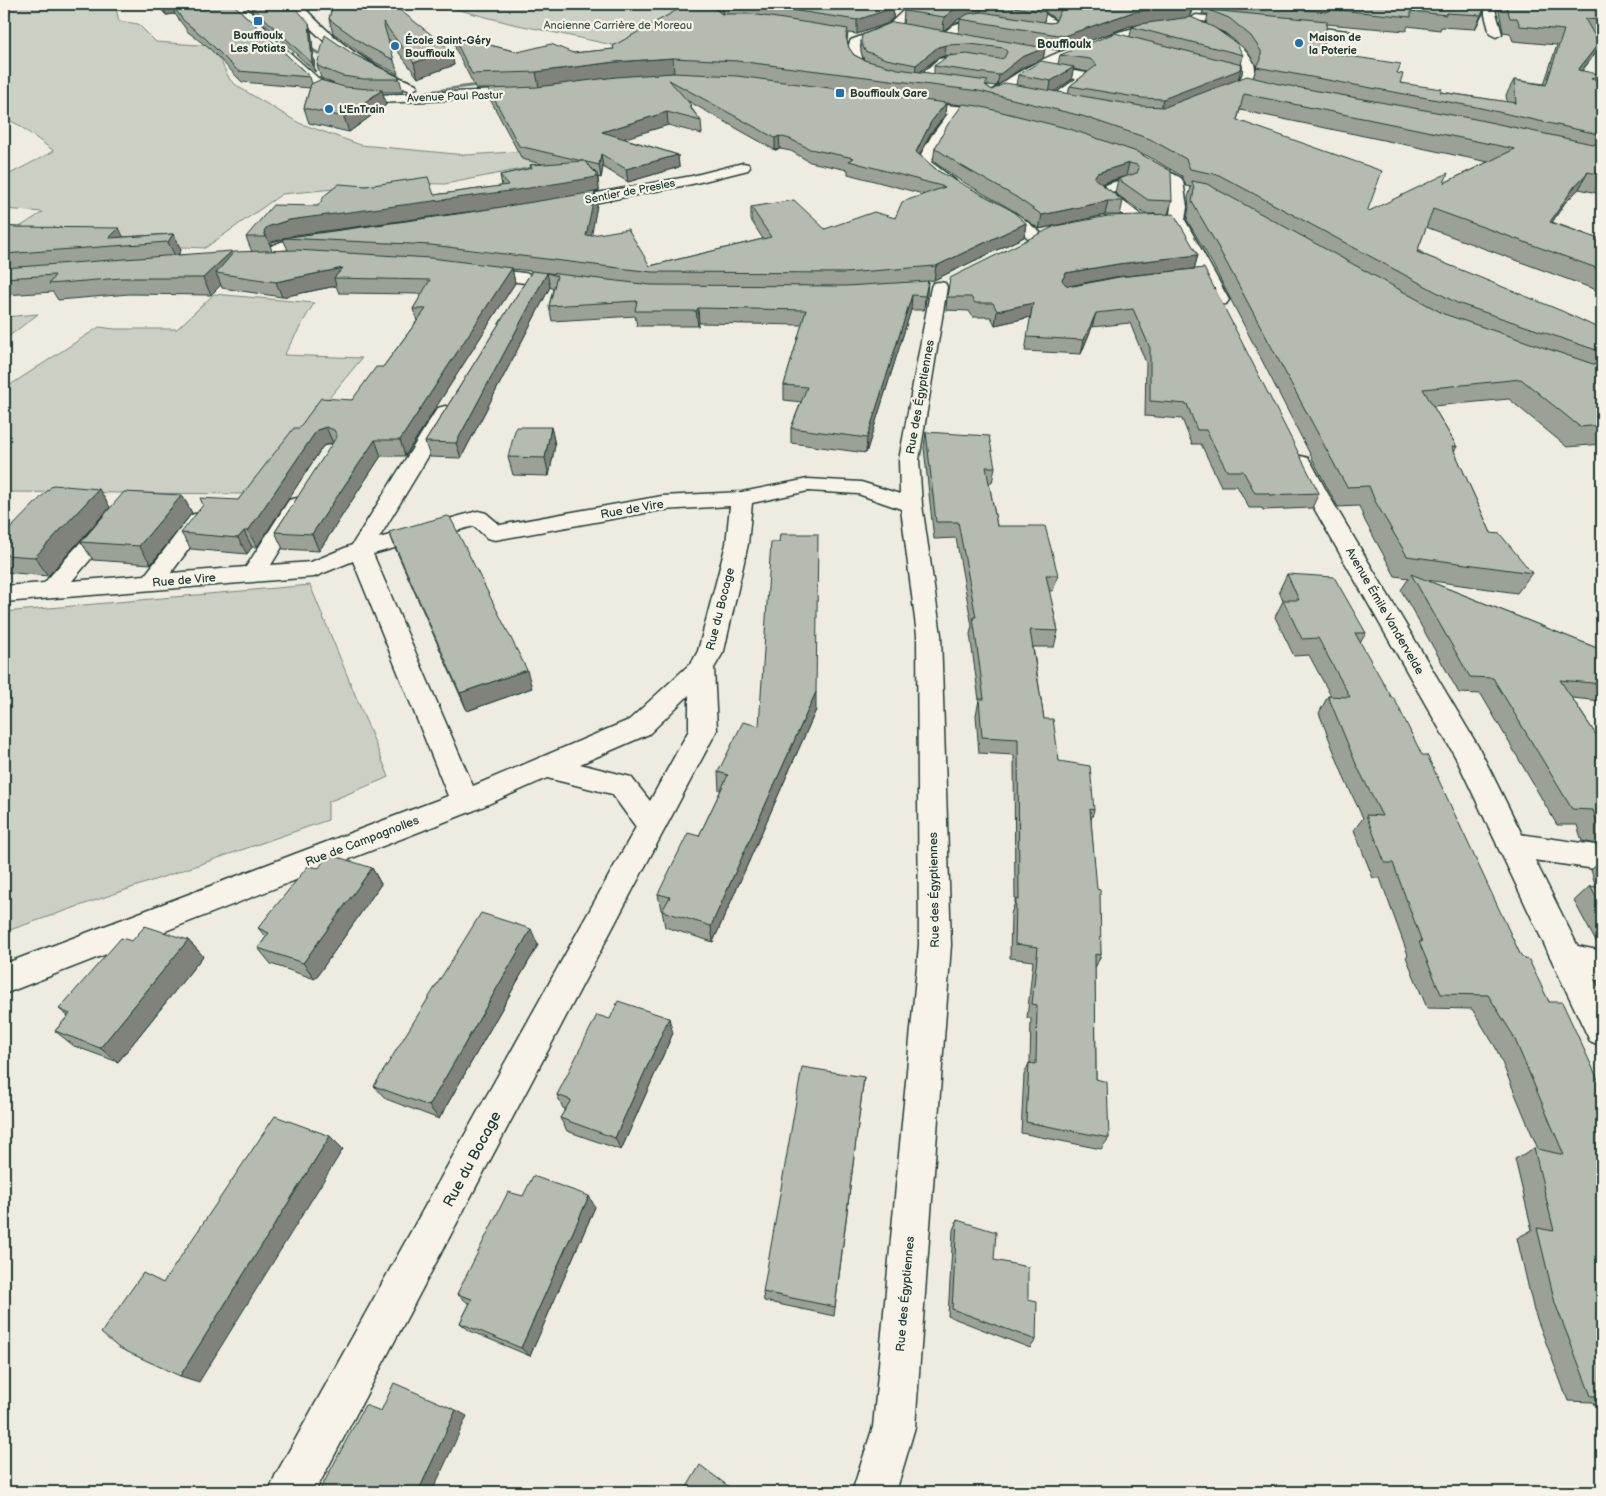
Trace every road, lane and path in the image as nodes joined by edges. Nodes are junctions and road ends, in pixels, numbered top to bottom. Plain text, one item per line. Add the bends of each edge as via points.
1 (295, 4) edge
2 (924, 4) edge
3 (1028, 4) edge
4 (1472, 4) edge
5 (239, 7) edge
6 (258, 8) edge
7 (1187, 10) dead end
8 (1490, 10) junction
9 (890, 12) edge
10 (906, 14) junction
11 (1602, 14) edge
12 (1195, 17) junction
13 (1536, 22) edge
14 (1254, 24) edge
15 (1004, 25) edge
16 (1273, 26) edge
17 (891, 28) junction
18 (909, 31) edge
19 (1348, 34) dead end
20 (1496, 34) dead end
21 (1113, 38) junction
22 (963, 40) edge
23 (1130, 43) edge
24 (1028, 51) junction
25 (1063, 56) junction
26 (985, 61) edge
27 (1032, 70) junction
28 (892, 77) edge
29 (1014, 82) junction
30 (938, 84) edge
31 (1031, 85) edge
32 (412, 87) dead end
33 (982, 90) edge
34 (1258, 90) edge
35 (539, 92) edge
36 (999, 93) junction
37 (1016, 96) edge
38 (891, 102) edge
39 (1070, 105) edge
40 (958, 110) junction
41 (977, 113) junction
42 (1008, 120) edge
43 (1124, 154) edge
44 (743, 167) dead end
45 (1127, 182) edge
46 (967, 192) edge
47 (983, 201) edge
48 (539, 208) edge
49 (1177, 220) junction
50 (1140, 221) junction
51 (1114, 222) edge
52 (340, 236) edge
53 (1021, 244) edge
54 (303, 258) edge
55 (253, 260) junction
56 (233, 261) edge
57 (463, 270) edge
58 (576, 284) edge
59 (939, 284) dead end
60 (1231, 322) edge
61 (454, 397) edge
62 (1291, 442) edge
63 (311, 484) edge
64 (742, 499) junction
65 (911, 505) junction
66 (123, 509) edge
67 (199, 520) edge
68 (360, 550) junction
69 (253, 574) junction
70 (151, 583) junction
71 (50, 591) junction
72 (4, 594) edge
73 (700, 668) junction
74 (545, 767) junction
75 (465, 802) junction
76 (652, 826) junction
77 (1512, 845) junction
78 (1602, 858) edge
79 (1568, 960) junction
80 (1602, 966) edge
81 (4, 979) edge
82 (1602, 1030) edge
83 (291, 1492) edge
84 (874, 1492) edge

1 - 32 street via 309,21 360,62
2 - 10 street
3 - 24 street via 1026,6 1053,23
4 - 8 street
5 - 6 street
5 - 35 street, Avenue Paul Pastur via 327,90 376,99
7 - 12 street
8 - 11 street
8 - 13 street
8 - 20 street
9 - 10 street
10 - 17 street
12 - 14 street
12 - 21 street
12 - 34 street via 1241,54 1249,66 1237,87
15 - 22 street via 980,21 962,23 940,36
16 - 19 street
17 - 18 street
17 - 28 street via 853,39 852,49 858,65
21 - 23 street
21 - 25 street
24 - 25 street
24 - 27 street
25 - 27 street
26 - 30 street via 942,62 914,81
27 - 29 street
27 - 39 street via 1087,77 1066,92 1047,97
29 - 31 street
29 - 36 street
33 - 36 street
36 - 37 street
36 - 41 street
38 - 40 street
40 - 41 street
40 - 46 street via 923,163
41 - 42 street
43 - 49 street via 1176,181 1185,192
44 - 48 street, Sentier de Presles
45 - 50 street via 1100,191
47 - 53 street via 1041,235
49 - 50 street
49 - 60 street via 1197,275
50 - 51 street
52 - 55 street via 295,242 271,249
54 - 55 street
55 - 56 street
57 - 58 street via 523,287
59 - 65 street, Rue des Égyptiennes via 909,460
61 - 68 street
62 - 77 street, Avenue Émile Vandervelde via 1317,494 1469,756
63 - 69 street
64 - 65 street, Rue de Vire via 808,485 861,488
64 - 68 street, Rue de Vire via 662,503 495,533 478,518
64 - 73 street, Rue du Bocage via 737,544 716,632 711,651
65 - 84 street, Rue des Égyptiennes via 929,635 935,945 894,1427
66 - 71 street
67 - 70 street
68 - 69 street, Rue de Vire via 314,569
68 - 75 street
69 - 70 street, Rue de Vire
70 - 71 street, Rue de Vire
71 - 72 street, Rue de Vire
73 - 74 street, Rue de Campagnolles via 639,727
73 - 76 street, Rue du Bocage via 703,730
74 - 75 street, Rue de Campagnolles
74 - 76 street via 621,785
75 - 81 street, Rue de Campagnolles
76 - 83 street, Rue du Bocage
77 - 78 street
77 - 79 street, Avenue Émile Vandervelde
79 - 80 street
79 - 82 street, Avenue Émile Vandervelde

